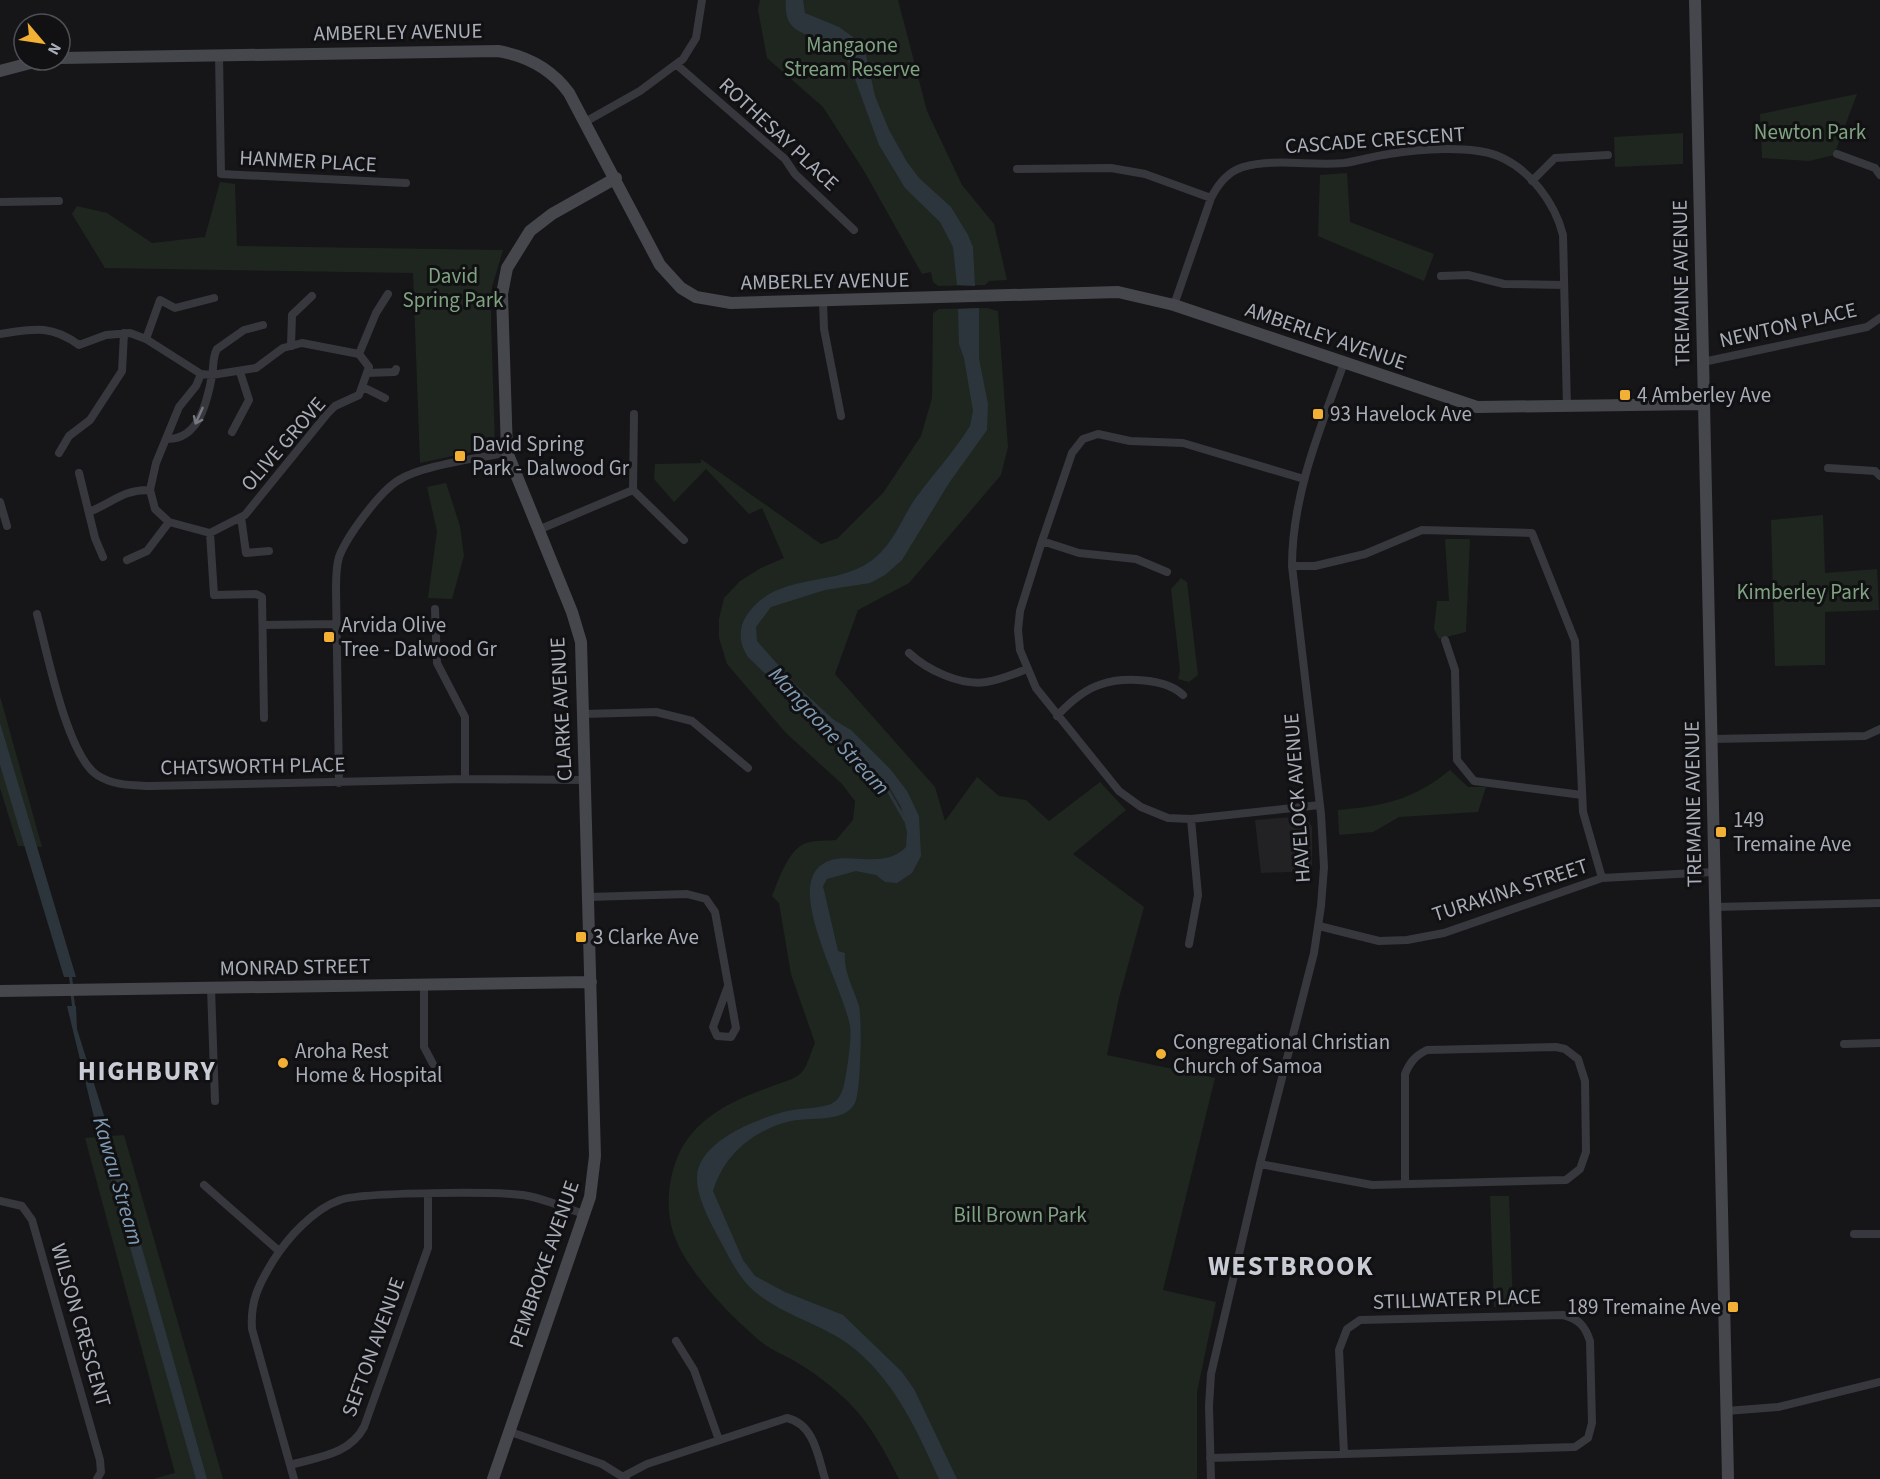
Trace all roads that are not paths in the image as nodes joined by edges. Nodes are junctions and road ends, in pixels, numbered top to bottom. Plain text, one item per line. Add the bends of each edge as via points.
1 (702, 0) edge
2 (1695, 0) edge
3 (219, 54) junction
4 (72, 58) edge
5 (678, 65) junction
6 (585, 122) junction
7 (1837, 154) dead end
8 (1608, 155) dead end
9 (1017, 169) dead end
10 (1880, 176) edge
11 (616, 178) junction
12 (1532, 181) junction
13 (406, 183) dead end
14 (1211, 198) junction
15 (59, 201) dead end
16 (0, 202) edge
17 (854, 231) dead end
18 (1441, 276) dead end
19 (1564, 285) junction
20 (388, 294) dead end
21 (312, 296) dead end
22 (214, 298) dead end
23 (823, 302) junction
24 (1174, 305) junction
25 (1880, 318) edge
26 (263, 325) dead end
27 (124, 333) junction
28 (0, 334) edge
29 (146, 339) junction
30 (291, 346) junction
31 (359, 354) junction
32 (1703, 362) junction
33 (1344, 363) junction
34 (396, 369) dead end
35 (240, 372) junction
36 (367, 373) junction
37 (201, 374) junction
38 (212, 375) junction
39 (363, 387) junction
40 (385, 398) dead end
41 (1703, 404) junction
42 (1567, 407) junction
43 (634, 414) dead end
44 (841, 416) dead end
45 (232, 432) dead end
46 (168, 439) junction
47 (507, 452) junction
48 (59, 453) dead end
49 (1828, 468) dead end
50 (79, 473) dead end
51 (1880, 476) edge
52 (1304, 479) junction
53 (633, 489) junction
54 (150, 490) junction
55 (0, 502) edge
56 (89, 512) junction
57 (241, 517) junction
58 (169, 522) junction
59 (7, 526) dead end
60 (538, 530) junction
61 (210, 533) junction
62 (684, 540) dead end
63 (1042, 541) junction
64 (269, 551) dead end
65 (103, 557) dead end
66 (127, 560) dead end
67 (1292, 566) junction
68 (1167, 572) dead end
69 (435, 609) dead end
70 (37, 615) dead end
71 (337, 624) junction
72 (263, 625) junction
73 (1445, 640) dead end
74 (909, 653) dead end
75 (1027, 669) junction
76 (1183, 695) dead end
77 (584, 714) junction
78 (1057, 716) junction
79 (264, 717) dead end
80 (1880, 729) edge
81 (1711, 738) junction
82 (748, 768) dead end
83 (465, 779) junction
84 (585, 780) junction
85 (339, 783) junction
86 (1582, 795) junction
87 (1320, 805) junction
88 (1191, 819) junction
89 (1714, 872) junction
90 (1602, 878) junction
91 (589, 897) junction
92 (1880, 903) edge
93 (1714, 907) junction
94 (1319, 926) junction
95 (1189, 944) dead end
96 (591, 982) junction
97 (424, 985) junction
98 (728, 986) junction
99 (211, 988) junction
100 (0, 991) edge
101 (1880, 1043) edge
102 (1844, 1044) dead end
103 (433, 1064) dead end
104 (215, 1101) dead end
105 (1260, 1164) junction
106 (1405, 1184) junction
107 (204, 1185) dead end
108 (428, 1195) junction
109 (0, 1201) edge
110 (584, 1214) junction
111 (1854, 1234) dead end
112 (1880, 1234) edge
113 (279, 1251) junction
114 (676, 1341) dead end
115 (1880, 1382) edge
116 (1726, 1411) junction
117 (508, 1431) junction
118 (719, 1440) junction
119 (1344, 1454) junction
120 (1210, 1458) junction
121 (290, 1465) junction
122 (625, 1478) edge
123 (97, 1479) edge
124 (294, 1479) edge
125 (493, 1479) edge
126 (825, 1479) edge
127 (1211, 1479) edge
128 (1728, 1479) edge

1 - 5 street via 696,38
2 - 32 street, TREMAINE AVENUE
3 - 4 street, AMBERLEY AVENUE
3 - 6 street, AMBERLEY AVENUE via 498,51 524,57 548,71 564,87
3 - 13 street, HANMER PLACE via 221,174
5 - 6 street
5 - 17 street, ROTHESAY PLACE via 785,159 795,174
6 - 11 street, AMBERLEY AVENUE
7 - 10 street via 1875,168
8 - 12 street via 1556,158
9 - 14 street via 1111,168 1145,174
11 - 23 street, AMBERLEY AVENUE via 660,265 681,288 696,297 730,303
11 - 47 street, CLARKE AVENUE via 539,222 507,268 502,309
12 - 14 street, CASCADE CRESCENT via 1513,164 1489,153 1392,153 1343,163 1242,168 1223,180
12 - 19 street, CASCADE CRESCENT via 1560,220
14 - 24 street, CASCADE CRESCENT
15 - 16 street
18 - 19 street via 1468,275 1504,284
19 - 42 street, CASCADE CRESCENT
20 - 31 street
21 - 30 street via 292,315
22 - 29 street via 175,308 160,300
23 - 24 street, AMBERLEY AVENUE via 1118,292
23 - 44 street via 824,329
24 - 33 street, AMBERLEY AVENUE
25 - 32 street, NEWTON PLACE via 1867,327
26 - 38 street via 243,330 217,349
27 - 28 street via 78,345 63,333 33,329
27 - 29 street
27 - 48 street via 122,371 90,420 69,436
29 - 37 street
30 - 31 street via 302,343
30 - 35 street via 256,368
31 - 36 street via 369,367
32 - 41 street, TREMAINE AVENUE
33 - 42 street, AMBERLEY AVENUE via 1477,407
33 - 52 street, HAVELOCK AVENUE
34 - 36 street
35 - 38 street
35 - 45 street via 249,400
36 - 39 street
37 - 38 street
37 - 46 street via 179,407
38 -> 46 street via 195,425 182,437
39 - 40 street
39 - 57 street, OLIVE GROVE via 359,395 327,414
41 - 42 street, AMBERLEY AVENUE
41 - 81 street, TREMAINE AVENUE
43 - 53 street
46 - 54 street via 156,463
47 - 60 street, CLARKE AVENUE
47 - 71 street via 409,475 390,487 342,550 337,568
49 - 51 street via 1875,471
50 - 56 street
52 - 63 street via 1183,443 1130,441 1098,434 1083,439 1072,453
52 - 67 street, HAVELOCK AVENUE via 1292,535
53 - 60 street
53 - 62 street
54 - 56 street via 131,490
54 - 58 street via 155,509
55 - 59 street
56 - 65 street
57 - 61 street, OLIVE GROVE
57 - 64 street via 246,553
58 - 61 street
58 - 66 street via 147,551
60 - 77 street, CLARKE AVENUE via 581,642
61 - 72 street via 214,595 262,597
63 - 68 street via 1079,553 1136,559
63 - 75 street via 1020,611 1020,650
67 - 86 street via 1315,566 1365,555 1422,530 1532,533 1575,641
67 - 87 street, HAVELOCK AVENUE
69 - 83 street via 437,663 465,717
70 - 85 street, CHATSWORTH PLACE via 75,747 95,774 108,781 150,786
71 - 72 street
71 - 85 street
72 - 79 street
73 - 86 street via 1455,670 1457,760 1474,781
74 - 75 street via 924,667 971,682 996,680
75 - 78 street
76 - 78 street via 1173,688 1151,683 1111,682 1090,689
77 - 82 street via 656,712 692,721
77 - 84 street, CLARKE AVENUE
78 - 88 street via 1130,800 1168,818
80 - 81 street via 1865,736
81 - 89 street, TREMAINE AVENUE
83 - 84 street, CHATSWORTH PLACE
83 - 85 street, CHATSWORTH PLACE
84 - 91 street, CLARKE AVENUE
86 - 90 street via 1586,831
87 - 88 street
87 - 94 street, HAVELOCK AVENUE via 1324,867
88 - 95 street via 1198,895
89 - 90 street, TURAKINA STREET
89 - 93 street, TREMAINE AVENUE
90 - 94 street, TURAKINA STREET via 1423,938 1379,941
91 - 96 street, CLARKE AVENUE
91 - 98 street via 687,894 706,899 715,912
92 - 93 street
93 - 116 street, TREMAINE AVENUE
94 - 105 street, HAVELOCK AVENUE
96 - 97 street, MONRAD STREET
96 - 110 street, PEMBROKE AVENUE via 595,1164
97 - 99 street, MONRAD STREET
97 - 103 street via 424,1047
98 - 98 street via 713,1026 717,1036 726,1039 736,1028
99 - 100 street, MONRAD STREET
99 - 104 street
101 - 102 street
105 - 106 street via 1372,1185
105 - 120 street, HAVELOCK AVENUE via 1211,1374
106 - 106 street via 1558,1182 1574,1176 1586,1152 1585,1081 1578,1059 1572,1052 1556,1047 1427,1050 1417,1056 1405,1074
107 - 113 street
108 - 110 street via 527,1196
108 - 113 street via 342,1198 324,1207
108 - 121 street, SEFTON AVENUE via 428,1248 359,1437 345,1450
109 - 123 street, WILSON CRESCENT via 22,1206 32,1220 100,1460
110 - 117 street, PEMBROKE AVENUE
111 - 112 street
113 - 121 street via 255,1292 251,1311 252,1329
114 - 118 street via 694,1370
115 - 116 street via 1778,1407
116 - 128 street, TREMAINE AVENUE
117 - 122 street via 602,1464
117 - 125 street, PEMBROKE AVENUE
118 - 122 street via 647,1464
118 - 126 street via 779,1419 793,1419 811,1436
119 - 119 street, STILLWATER PLACE via 1566,1449 1583,1444 1592,1423 1587,1332 1578,1320 1563,1315 1360,1320 1347,1329 1340,1343
119 - 120 street, STILLWATER PLACE
120 - 127 street, HAVELOCK AVENUE
121 - 124 street

